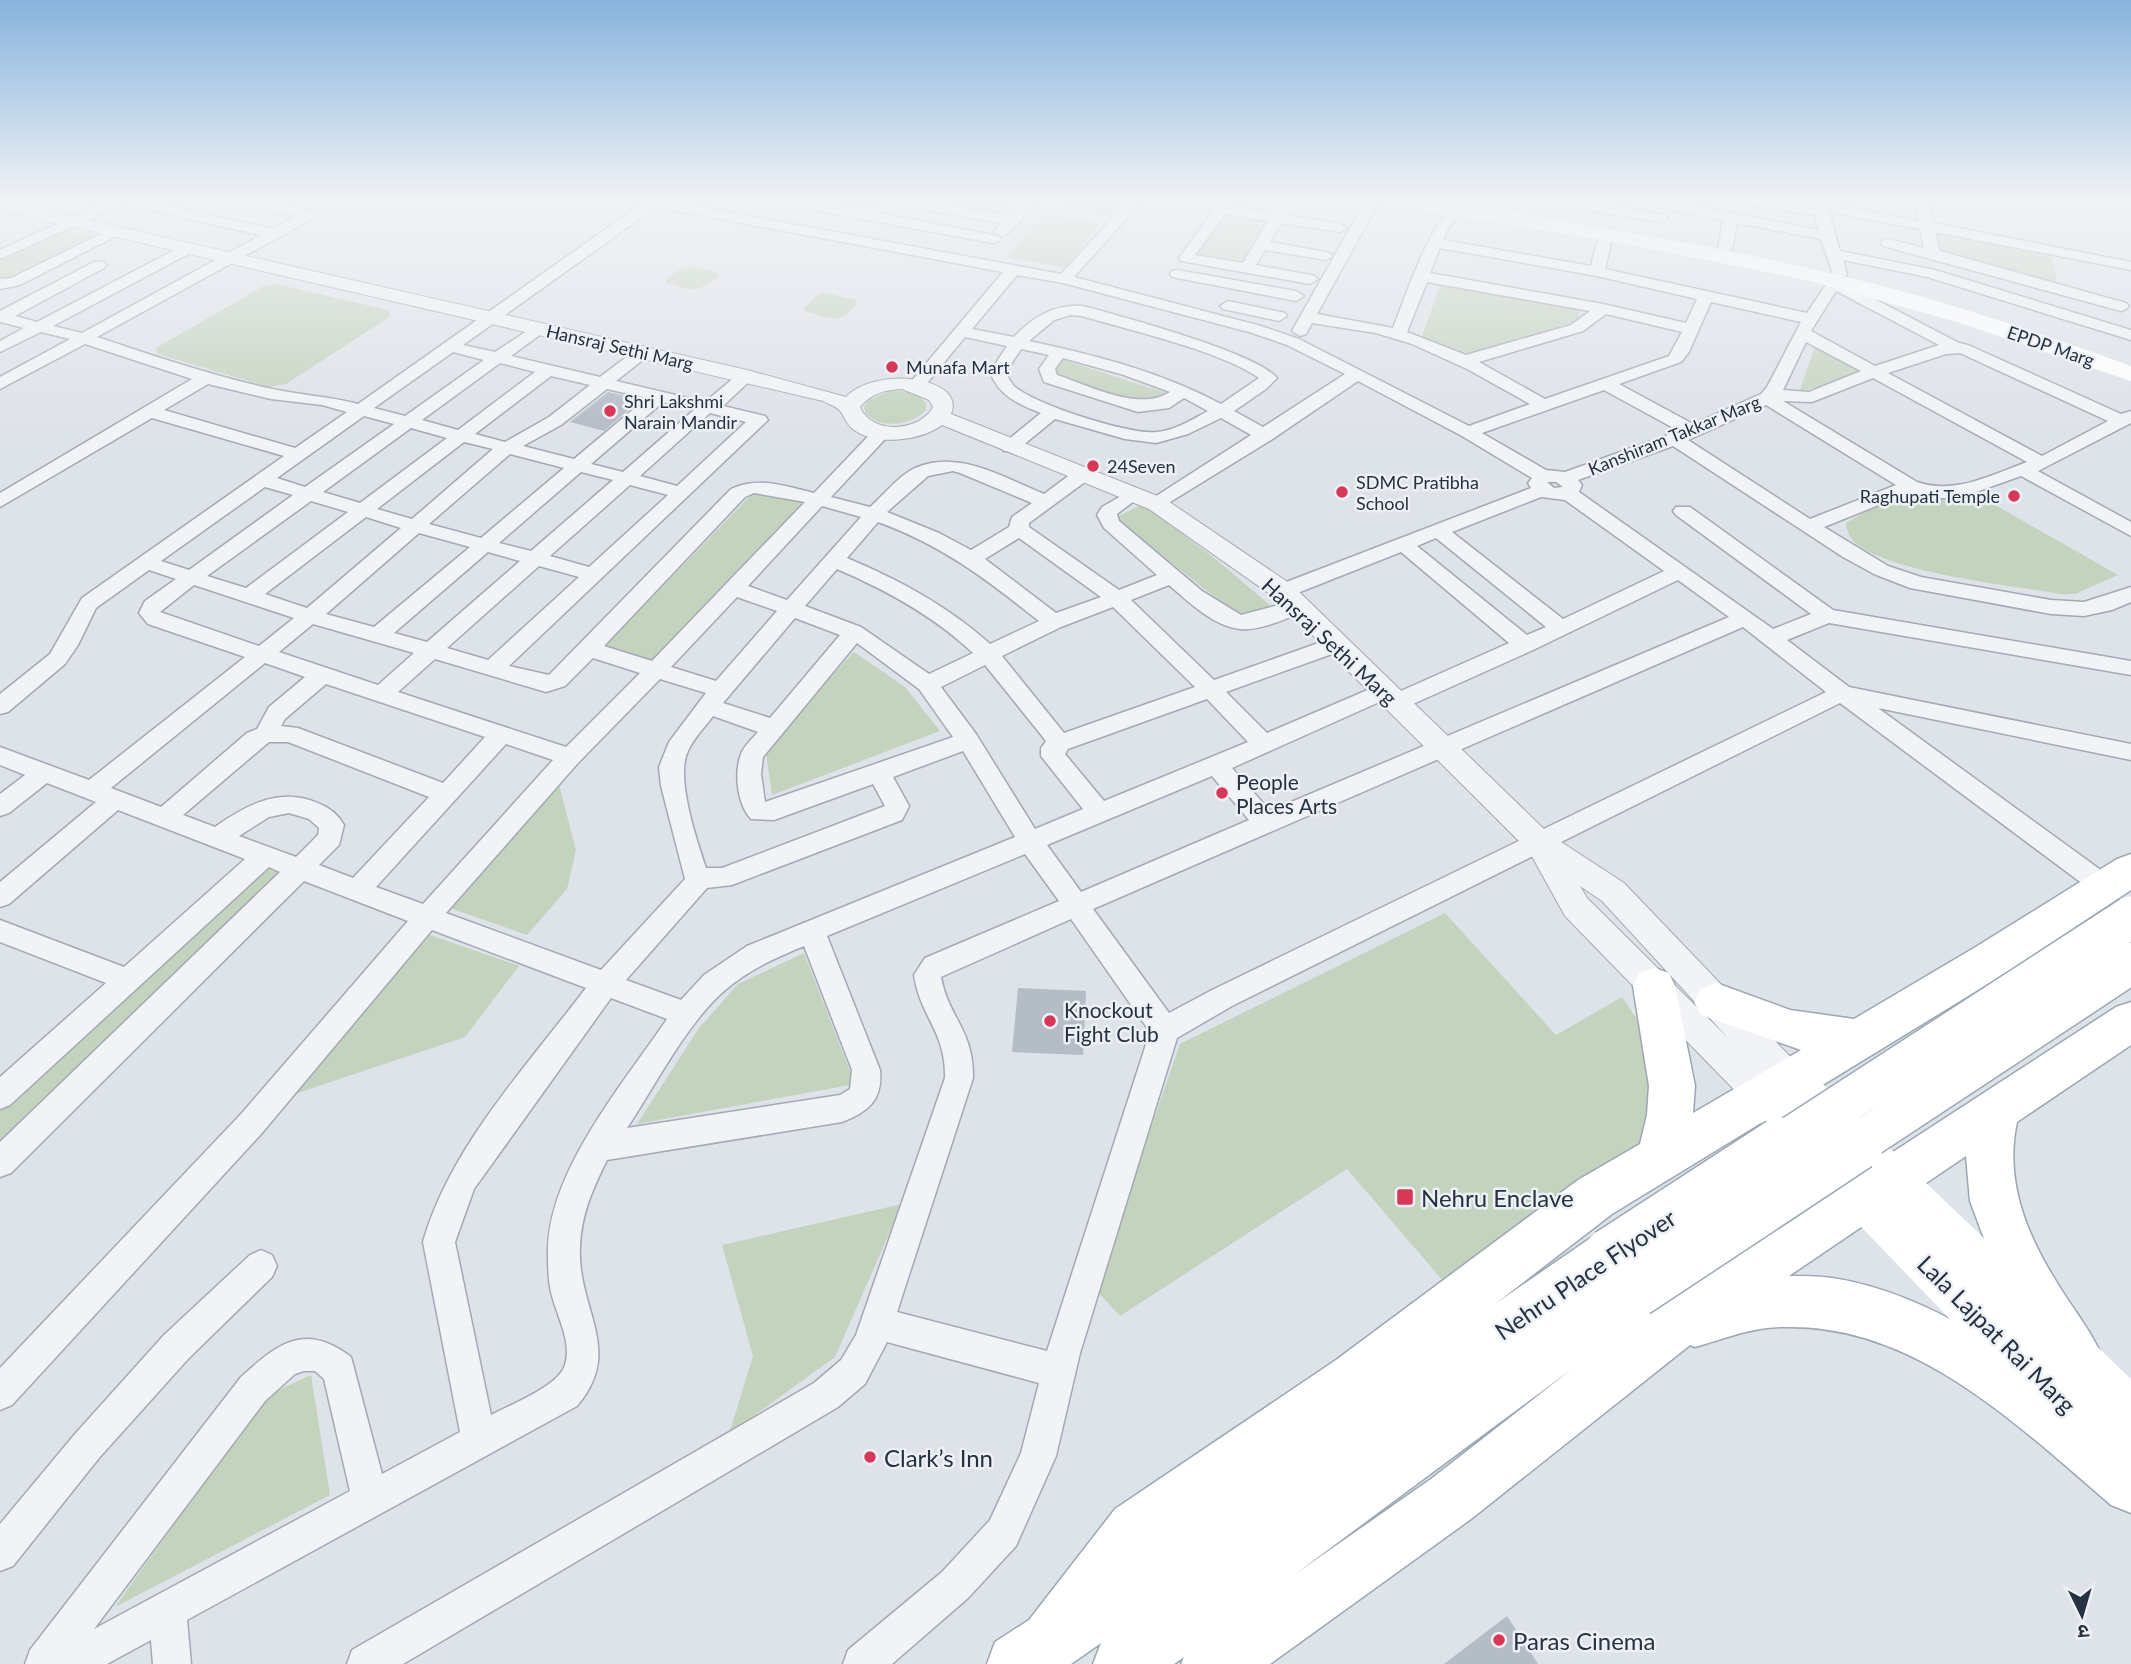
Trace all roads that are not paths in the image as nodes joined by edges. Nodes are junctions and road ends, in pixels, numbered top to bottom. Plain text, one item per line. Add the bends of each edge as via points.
1 (24, 278) edge
2 (75, 278) edge
3 (132, 278) edge
4 (192, 278) edge
5 (314, 278) edge
6 (548, 278) edge
7 (1006, 278) edge
8 (1055, 278) edge
9 (1175, 278) edge
10 (1197, 278) edge
11 (1302, 278) edge
12 (1327, 278) edge
13 (1420, 278) edge
14 (1430, 278) edge
15 (1624, 278) edge
16 (1833, 278) edge
17 (1843, 278) edge
18 (1850, 278) edge
19 (1852, 278) edge
20 (1944, 278) edge
21 (2019, 278) edge
22 (1064, 279) joint
23 (1310, 279) dead end
24 (0, 284) edge
25 (1706, 295) junction
26 (1296, 296) dead end
27 (1171, 301) junction
28 (2121, 306) dead end
29 (1603, 309) junction
30 (1279, 316) dead end
31 (1, 317) edge
32 (491, 318) junction
33 (1308, 318) junction
34 (1807, 326) junction
35 (40, 327) junction
36 (539, 328) junction
37 (1690, 329) junction
38 (960, 331) junction
39 (1398, 334) junction
40 (2131, 335) edge
41 (83, 338) junction
42 (1293, 342) junction
43 (1019, 344) junction
44 (0, 347) edge
45 (452, 347) junction
46 (1954, 347) junction
47 (643, 352) junction
48 (1058, 353) junction
49 (499, 358) junction
50 (1465, 361) junction
51 (2131, 365) edge
52 (548, 370) junction
53 (1874, 372) junction
54 (1357, 374) junction
55 (2131, 374) edge
56 (747, 376) junction
57 (206, 378) junction
58 (603, 382) junction
59 (0, 384) edge
60 (917, 384) junction
61 (1606, 384) junction
62 (1183, 391) junction
63 (661, 395) junction
64 (1769, 395) junction
65 (855, 400) junction
66 (1543, 405) junction
67 (707, 407) junction
68 (359, 410) junction
69 (1054, 411) junction
70 (1220, 411) junction
71 (150, 412) junction
72 (939, 416) junction
73 (2127, 419) edge
74 (410, 422) junction
75 (882, 432) junction
76 (1468, 432) junction
77 (461, 435) junction
78 (1684, 435) junction
79 (1265, 436) junction
80 (1010, 447) junction
81 (506, 448) junction
82 (298, 454) junction
83 (2042, 464) junction
84 (577, 465) junction
85 (2023, 470) junction
86 (1082, 475) junction
87 (627, 478) junction
88 (262, 480) junction
89 (1542, 483) junction
90 (1567, 486) junction
91 (1910, 486) junction
92 (680, 492) junction
93 (310, 494) junction
94 (1133, 495) junction
95 (816, 499) junction
96 (0, 501) edge
97 (1046, 502) junction
98 (1157, 504) junction
99 (364, 509) junction
100 (1683, 511) dead end
101 (868, 520) junction
102 (415, 526) junction
103 (1809, 526) junction
104 (1019, 529) junction
105 (2131, 530) edge
106 (1438, 531) junction
107 (1403, 544) junction
108 (487, 545) junction
109 (538, 558) junction
110 (832, 559) junction
111 (971, 559) junction
112 (156, 566) dead end
113 (1680, 571) junction
114 (592, 574) junction
115 (193, 576) junction
116 (1172, 577) junction
117 (734, 588) junction
118 (2131, 594) edge
119 (251, 595) junction
120 (1115, 597) junction
121 (1291, 599) junction
122 (790, 608) junction
123 (310, 616) junction
124 (1827, 616) junction
125 (1745, 618) junction
126 (1046, 626) junction
127 (1561, 628) junction
128 (854, 632) junction
129 (378, 635) junction
130 (1771, 638) junction
131 (1335, 645) junction
132 (1525, 645) junction
133 (589, 649) junction
134 (431, 651) junction
135 (262, 654) junction
136 (987, 655) junction
137 (493, 668) junction
138 (2131, 668) edge
139 (655, 671) junction
140 (323, 674) junction
141 (927, 684) junction
142 (1210, 688) junction
143 (1842, 693) junction
144 (382, 694) junction
145 (1390, 696) junction
146 (714, 698) junction
147 (0, 706) edge
148 (773, 727) junction
149 (267, 734) junction
150 (501, 735) junction
151 (968, 740) junction
152 (1060, 743) junction
153 (1264, 744) junction
154 (1443, 748) junction
155 (2131, 752) edge
156 (0, 756) edge
157 (570, 757) junction
158 (1216, 765) junction
159 (879, 772) junction
160 (44, 773) junction
161 (105, 793) junction
162 (444, 793) junction
163 (0, 807) edge
164 (1100, 813) junction
165 (165, 817) junction
166 (1267, 824) junction
167 (219, 837) junction
168 (1030, 841) junction
169 (1538, 842) junction
170 (265, 856) junction
171 (298, 869) junction
172 (701, 878) junction
173 (2122, 891) edge
174 (356, 892) junction
175 (0, 897) edge
176 (1075, 906) junction
177 (426, 918) junction
178 (811, 930) junction
179 (0, 931) edge
180 (1989, 961) junction
181 (2131, 963) edge
182 (128, 980) junction
183 (606, 983) junction
184 (1654, 986) junction
185 (1716, 1002) junction
186 (687, 1014) junction
187 (2131, 1021) edge
188 (1165, 1030) junction
189 (1858, 1039) junction
190 (2088, 1051) junction
191 (1776, 1088) junction
192 (0, 1096) edge
193 (1998, 1107) junction
194 (598, 1147) junction
195 (1660, 1157) junction
196 (0, 1163) edge
197 (1877, 1188) junction
198 (1595, 1197) junction
199 (261, 1266) dead end
200 (1684, 1318) junction
201 (876, 1323) junction
202 (2078, 1361) junction
203 (1059, 1371) junction
204 (0, 1393) edge
205 (2131, 1413) edge
206 (479, 1441) junction
207 (2131, 1471) edge
208 (2131, 1485) edge
209 (370, 1500) junction
210 (0, 1553) edge
211 (1195, 1577) junction
212 (167, 1611) junction
213 (1033, 1654) edge
214 (44, 1664) edge
215 (68, 1664) edge
216 (172, 1664) edge
217 (366, 1664) edge
218 (862, 1664) edge
219 (1123, 1664) edge
220 (1211, 1664) edge

1 - 24 street
2 - 31 street
3 - 35 street
4 - 41 street
5 - 32 street, Hansraj Sethi Marg
6 - 32 street
7 - 38 street
8 - 22 street
9 - 27 street via 1168,289
10 - 26 street
11 - 23 street
12 - 33 street
13 - 39 street
14 - 29 street
15 - 25 street
16 - 34 street, Kanshiram Takkar Marg
17 - 46 street
18 - 55 main road, EPDP Marg
19 - 51 main road, EPDP Marg via 2040,331
20 - 40 street
21 - 28 street
22 - 27 street
25 - 34 street
25 - 37 street
27 - 30 street
27 - 42 street
29 - 37 street
29 - 50 street via 1577,328
31 - 35 street
32 - 36 street, Hansraj Sethi Marg
32 - 45 street
33 - 39 street
33 - 42 street
34 - 53 street
34 - 64 street, Kanshiram Takkar Marg
35 - 41 street
35 - 44 street
36 - 47 street, Hansraj Sethi Marg
36 - 49 street
37 - 61 street via 1675,359
38 - 43 street
38 - 60 street
39 - 50 street
41 - 57 street
41 - 59 street
42 - 54 street
43 - 48 street
43 - 69 street via 998,372 1002,383 1022,399
43 - 70 street via 1050,315 1083,311 1224,356 1268,375 1267,381
45 - 49 street
45 - 68 street
46 - 53 street
46 - 73 street
47 - 56 street, Hansraj Sethi Marg
47 - 58 street
48 - 62 street
48 - 62 street via 1047,369 1050,378 1138,407 1163,404
49 - 52 street
49 - 74 street
50 - 66 street
52 - 58 street
52 - 77 street
53 - 64 street via 1805,399
53 - 83 street
54 - 76 street
54 - 79 street
56 - 65 street, Hansraj Sethi Marg
56 - 67 street
57 - 68 street
57 - 71 street
58 - 63 street
58 - 81 street via 555,421
60 - 65 street via 886,384
60 - 72 street via 942,400
61 - 66 street
61 - 78 street
62 - 70 street
63 - 67 street
63 - 84 street
64 - 78 street, Kanshiram Takkar Marg
64 - 91 street
65 - 75 street, Hansraj Sethi Marg via 851,416 858,424
66 - 76 street
67 - 87 street
67 - 92 street via 756,417 759,423
68 - 74 street
68 - 82 street
69 - 70 street via 1144,439 1171,435
69 - 80 street
70 - 79 street
71 - 82 street
71 - 96 street
72 - 75 street via 909,431
72 - 80 street, Hansraj Sethi Marg
73 - 83 street
74 - 77 street
74 - 93 street
75 - 95 street
76 - 89 street
77 - 81 street
77 - 99 street
78 - 90 street, Kanshiram Takkar Marg
78 - 103 street
79 - 98 street
80 - 86 street, Hansraj Sethi Marg
81 - 84 street
81 - 102 street
82 - 88 street
83 - 85 street
84 - 87 street
84 - 108 street
85 - 91 street via 1952,493
85 - 105 street
86 - 94 street, Hansraj Sethi Marg
86 - 97 street
87 - 92 street
87 - 109 street
88 - 93 street
88 - 147 street via 89,603 61,655
89 - 90 street via 1558,495
89 - 106 street
90 - 113 street
91 - 103 street
92 - 114 street
93 - 99 street
93 - 115 street
94 - 98 street, Hansraj Sethi Marg
94 - 116 street via 1110,511 1108,519
95 - 101 street
95 - 117 street
95 - 133 street via 763,487 738,493
97 - 101 street via 966,469 936,467 911,479
97 - 104 street via 1019,521
98 - 121 street, Hansraj Sethi Marg
99 - 102 street
99 - 119 street
100 - 124 street
101 - 110 street
101 - 111 street via 933,538
101 - 126 street via 969,575
102 - 108 street
102 - 123 street
103 - 118 street via 1881,570 1956,592 2084,609
104 - 111 street
104 - 120 street
106 - 107 street
106 - 127 street
107 - 121 street
107 - 132 street
108 - 109 street
108 - 129 street
109 - 114 street
109 - 134 street
110 - 122 street
110 - 136 street via 900,589
111 - 126 street
112 - 115 street
113 - 125 street
113 - 127 street
114 - 137 street
115 - 119 street
115 - 135 street via 152,606 151,616
116 - 120 street
116 - 121 street via 1239,622
117 - 122 street
117 - 139 street
119 - 123 street
120 - 126 street
120 - 142 street
121 - 131 street, Hansraj Sethi Marg
122 - 128 street
122 - 146 street
123 - 129 street
123 - 135 street
124 - 130 street
124 - 138 street
125 - 130 street
125 - 154 street
126 - 136 street
127 - 132 street
128 - 141 street
128 - 148 street
129 - 134 street
130 - 143 street
131 - 142 street
131 - 145 street, Hansraj Sethi Marg
132 - 145 street
133 - 137 street via 553,684
133 - 139 street
134 - 137 street
134 - 144 street
135 - 140 street
135 - 161 street
136 - 141 street
136 - 152 street
139 - 146 street
139 - 157 street
140 - 144 street
140 - 149 street via 277,713
141 - 151 street
142 - 152 street
142 - 153 street
143 - 155 street
143 - 169 street
143 - 173 street
144 - 150 street
145 - 153 street
145 - 154 street, Hansraj Sethi Marg
146 - 148 street
146 - 172 street via 677,748 671,767 694,873
148 - 159 street via 749,764 751,796 761,812
149 - 162 street via 290,734
149 - 165 street via 255,739
150 - 157 street
150 - 162 street
151 - 159 street
151 - 168 street
152 - 164 street via 1053,747 1053,756
153 - 158 street
154 - 166 street
154 - 169 street, Hansraj Sethi Marg
156 - 160 street
157 - 177 street
158 - 164 street
158 - 166 street
159 - 172 street via 897,806 893,813 723,878
160 - 161 street
160 - 163 street
161 - 165 street
161 - 175 street
162 - 174 street
164 - 168 street
165 - 167 street
166 - 176 street
167 - 170 street
167 - 171 street via 263,808 295,804 319,813 332,825 330,838
168 - 176 street
168 - 178 street
169 - 184 street, Hansraj Sethi Marg via 1576,907
169 - 185 street, Hansraj Sethi Marg via 1613,892
169 - 188 street
170 - 171 street
170 - 182 street
171 - 174 street
171 - 196 street
172 - 183 street
173 - 180 main road
173 - 211 main road, Nehru Place Flyover, bridge via 1609,1255
174 - 177 street
176 - 188 street
176 - 201 street via 934,966 927,975 958,1042 961,1059
177 - 183 street
177 - 204 street via 252,1123
178 - 186 street via 756,954 714,982
178 - 194 street via 866,1070 868,1087 860,1101 842,1108
179 - 182 street
180 - 189 main road
180 - 190 main road via 1975,974 1976,995 2002,1029 2047,1052
181 - 211 main road, Nehru Place Flyover, bridge
182 - 192 street
183 - 186 street
183 - 206 street via 463,1179 445,1220 439,1242
184 - 191 street, Hansraj Sethi Marg
184 - 195 main road via 1672,1086
185 - 189 main road via 1790,1029
185 - 191 street, Hansraj Sethi Marg
186 - 194 street
187 - 190 main road
188 - 203 street
189 - 191 main road
190 - 193 main road
191 - 195 main road
191 - 197 main road
193 - 197 main road
193 - 202 main road via 1989,1146 1992,1181 2008,1245 2037,1301
194 - 206 street via 569,1211 564,1247 566,1287 583,1343 578,1379 565,1394
195 - 198 main road
197 - 200 main road
197 - 202 main road, Lala Lajpat Rai Marg
197 - 207 main road, Lala Lajpat Rai Marg
198 - 200 main road via 1621,1189 1653,1194 1694,1226 1707,1249 1712,1272 1704,1299
198 - 213 main road via 1355,1379 1135,1528
199 - 210 street via 167,1357
200 - 208 main road via 1781,1301 1823,1301 1906,1323 1987,1371
200 - 220 main road via 1451,1499 1223,1661
201 - 203 street
201 - 217 street via 853,1372 826,1395
202 - 205 main road, Lala Lajpat Rai Marg
203 - 218 street via 1038,1456 1003,1533 955,1585
206 - 209 street
209 - 212 street
209 - 214 street via 339,1369 324,1355 303,1353 281,1362 253,1389
211 - 213 main road, Nehru Place Flyover
211 - 219 main road, Nehru Place Flyover
212 - 215 street
212 - 216 street

